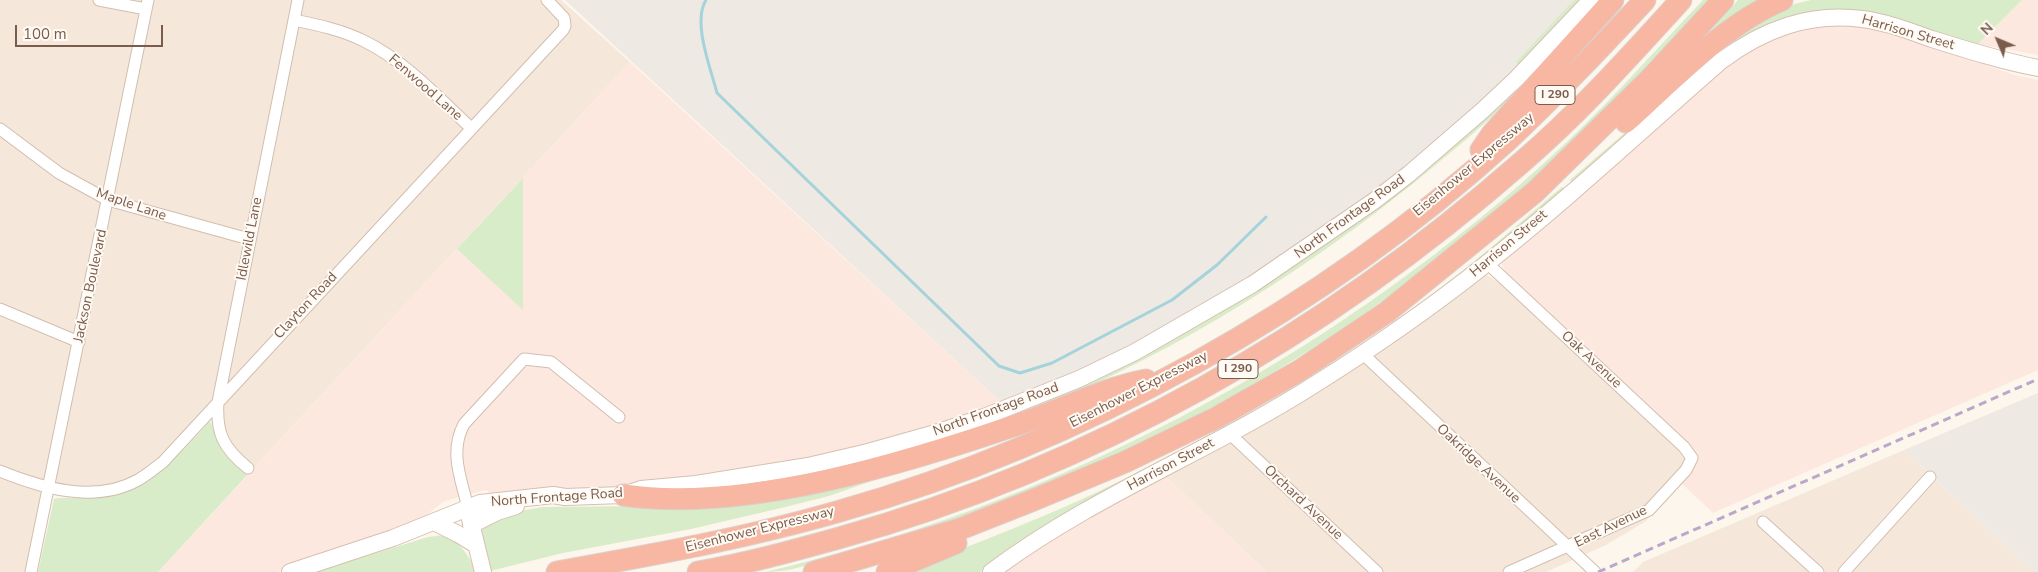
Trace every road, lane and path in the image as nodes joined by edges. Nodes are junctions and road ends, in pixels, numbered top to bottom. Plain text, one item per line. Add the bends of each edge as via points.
1 (99, 0) edge
2 (298, 0) edge
3 (547, 0) edge
4 (1591, 0) edge
5 (1613, 0) edge
6 (1645, 0) edge
7 (1682, 0) edge
8 (1723, 0) edge
9 (1782, 0) edge
10 (147, 5) edge
11 (294, 20) junction
12 (2038, 68) edge
13 (471, 128) junction
14 (0, 129) edge
15 (1458, 182) junction
16 (1535, 192) junction
17 (108, 200) junction
18 (249, 239) junction
19 (1487, 263) junction
20 (0, 309) edge
21 (79, 342) junction
22 (1363, 354) junction
23 (1171, 376) junction
24 (218, 402) junction
25 (619, 417) dead end
26 (1230, 434) junction
27 (1692, 458) joint
28 (1125, 462) junction
29 (248, 468) dead end
30 (0, 471) edge
31 (1930, 477) dead end
32 (49, 489) junction
33 (623, 495) junction
34 (566, 498) junction
35 (468, 508) junction
36 (434, 522) junction
37 (1763, 522) dead end
38 (471, 525) junction
39 (476, 545) junction
40 (1567, 548) junction
41 (31, 572) edge
42 (290, 572) edge
43 (483, 572) edge
44 (557, 572) edge
45 (698, 572) edge
46 (814, 572) edge
47 (887, 572) edge
48 (991, 572) edge
49 (1376, 572) edge
50 (1509, 572) edge
51 (1595, 572) edge
52 (1818, 572) edge
53 (1844, 572) edge

1 - 10 street
2 - 11 street, Idlewild Lane
3 - 13 street, Clayton Road via 562,14 565,22 562,30
4 - 33 main road, North Frontage Road via 1517,78 1409,174 1260,280 1135,352 1038,397 885,448 789,470 641,489
5 - 15 highway via 1492,134
6 - 15 highway, Eisenhower Expressway / I 290 via 1560,90
7 - 45 highway, Eisenhower Expressway / I 290 via 1574,114 1524,161 1375,280 1248,363 1150,416 980,492 870,530
8 - 16 highway via 1650,79
9 - 16 highway via 1756,12 1725,34 1567,174
10 - 17 street, Jackson Boulevard
11 - 13 street, Fenwood Lane via 325,27 378,49 412,73
11 - 18 street, Idlewild Lane
12 - 19 main road, Harrison Street via 1985,56 1881,22 1823,18 1783,26 1742,46 1721,62
13 - 24 street, Clayton Road
14 - 17 street, Maple Lane via 59,173
15 - 23 highway, Eisenhower Expressway / I 290 via 1343,270 1277,314
16 - 28 highway via 1387,312 1299,371 1216,418
17 - 18 street, Maple Lane
17 - 21 street, Jackson Boulevard
18 - 24 street, Idlewild Lane
19 - 22 main road, Harrison Street
19 - 27 street, Oak Avenue
20 - 21 street
21 - 32 street, Jackson Boulevard
22 - 26 main road, Harrison Street
22 - 40 street, Oakridge Avenue
23 - 33 highway via 1122,384 1037,418 910,459 797,485 682,498
23 - 44 highway, Eisenhower Expressway / I 290 via 1033,442 897,493 746,535
24 - 29 street, Idlewild Lane via 217,419 223,441
24 - 32 street, Clayton Road via 163,462 137,481 100,491
25 - 35 street via 551,362 524,359 464,424 458,436 458,464
26 - 48 main road, Harrison Street via 1097,504 1036,540
26 - 49 street, Orchard Avenue
27 - 40 street, East Avenue via 1686,470 1649,510
28 - 46 highway via 960,529
28 - 47 highway via 1107,479
30 - 32 street, Clayton Road
31 - 53 street
32 - 41 street, Jackson Boulevard
33 - 34 main road, North Frontage Road
34 - 35 main road, North Frontage Road via 553,495 480,503
34 - 38 main road via 516,506
35 - 36 main road, North Frontage Road
35 - 38 main road
36 - 39 main road
36 - 42 main road, North Frontage Road
37 - 52 street
38 - 39 main road
39 - 43 main road
40 - 50 street, East Avenue
40 - 51 street, Oakridge Avenue

